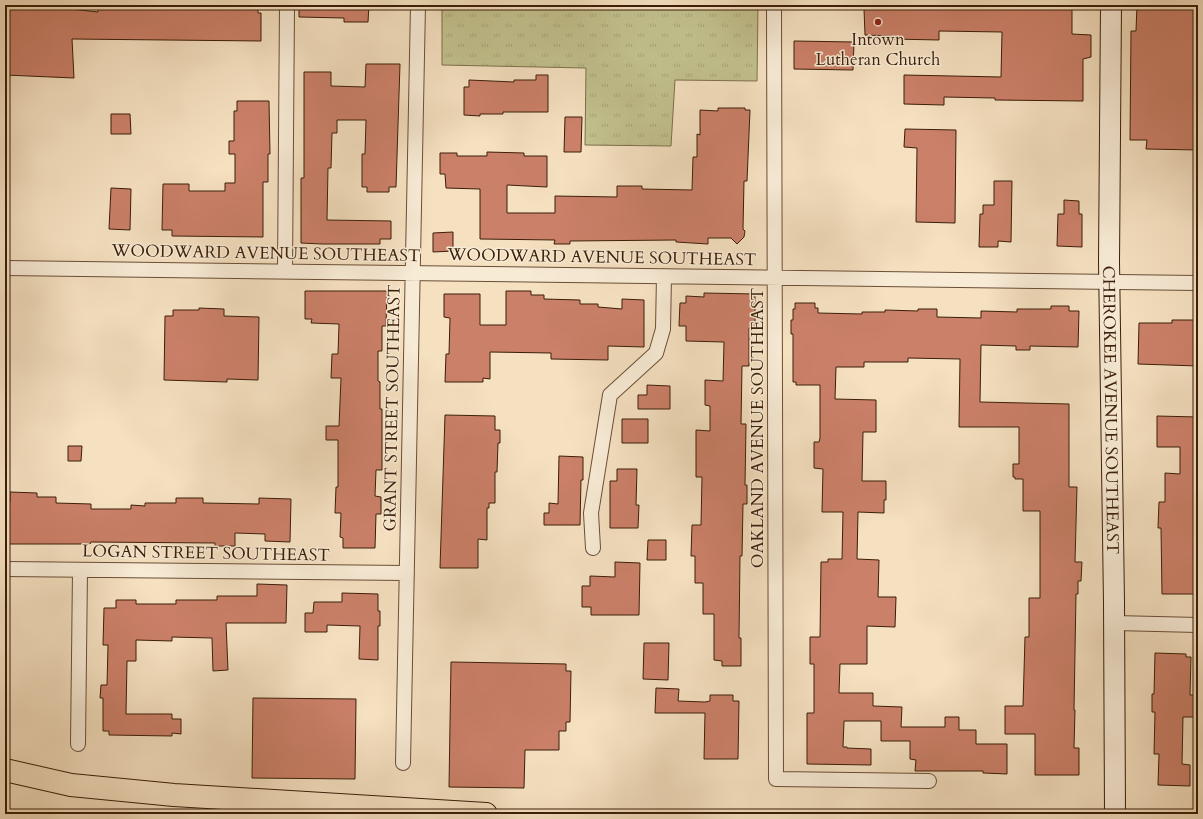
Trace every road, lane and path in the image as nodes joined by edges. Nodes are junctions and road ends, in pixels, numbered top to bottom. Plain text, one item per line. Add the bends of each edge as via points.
1 (287, 5) edge
2 (418, 5) edge
3 (774, 5) edge
4 (1111, 5) edge
5 (5, 268) edge
6 (285, 271) junction
7 (413, 273) junction
8 (664, 276) junction
9 (775, 277) junction
10 (1110, 282) junction
11 (1198, 283) edge
12 (593, 548) dead end
13 (5, 569) edge
14 (80, 570) junction
15 (407, 573) junction
16 (1115, 623) junction
17 (1198, 625) edge
18 (78, 744) dead end
19 (403, 764) dead end
20 (5, 770) edge
21 (929, 781) dead end
22 (486, 814) edge
23 (1116, 814) edge

1 - 6 street
2 - 7 street, GRANT STREET SOUTHEAST
3 - 9 street, OAKLAND AVENUE SOUTHEAST
4 - 10 street, CHEROKEE AVENUE SOUTHEAST
5 - 6 street, WOODWARD AVENUE SOUTHEAST
6 - 7 street, WOODWARD AVENUE SOUTHEAST
7 - 8 street, WOODWARD AVENUE SOUTHEAST
7 - 15 street, GRANT STREET SOUTHEAST
8 - 9 street, WOODWARD AVENUE SOUTHEAST
8 - 12 street via 663,329 656,353 610,395 591,513
9 - 10 street, WOODWARD AVENUE SOUTHEAST
9 - 21 street, OAKLAND AVENUE SOUTHEAST via 776,779
10 - 11 street, WOODWARD AVENUE SOUTHEAST
10 - 16 street, CHEROKEE AVENUE SOUTHEAST
13 - 14 street, LOGAN STREET SOUTHEAST
14 - 15 street, LOGAN STREET SOUTHEAST
14 - 18 street
15 - 19 street, GRANT STREET SOUTHEAST
16 - 17 street
16 - 23 street, CHEROKEE AVENUE SOUTHEAST
20 - 22 highway via 71,785 174,796

